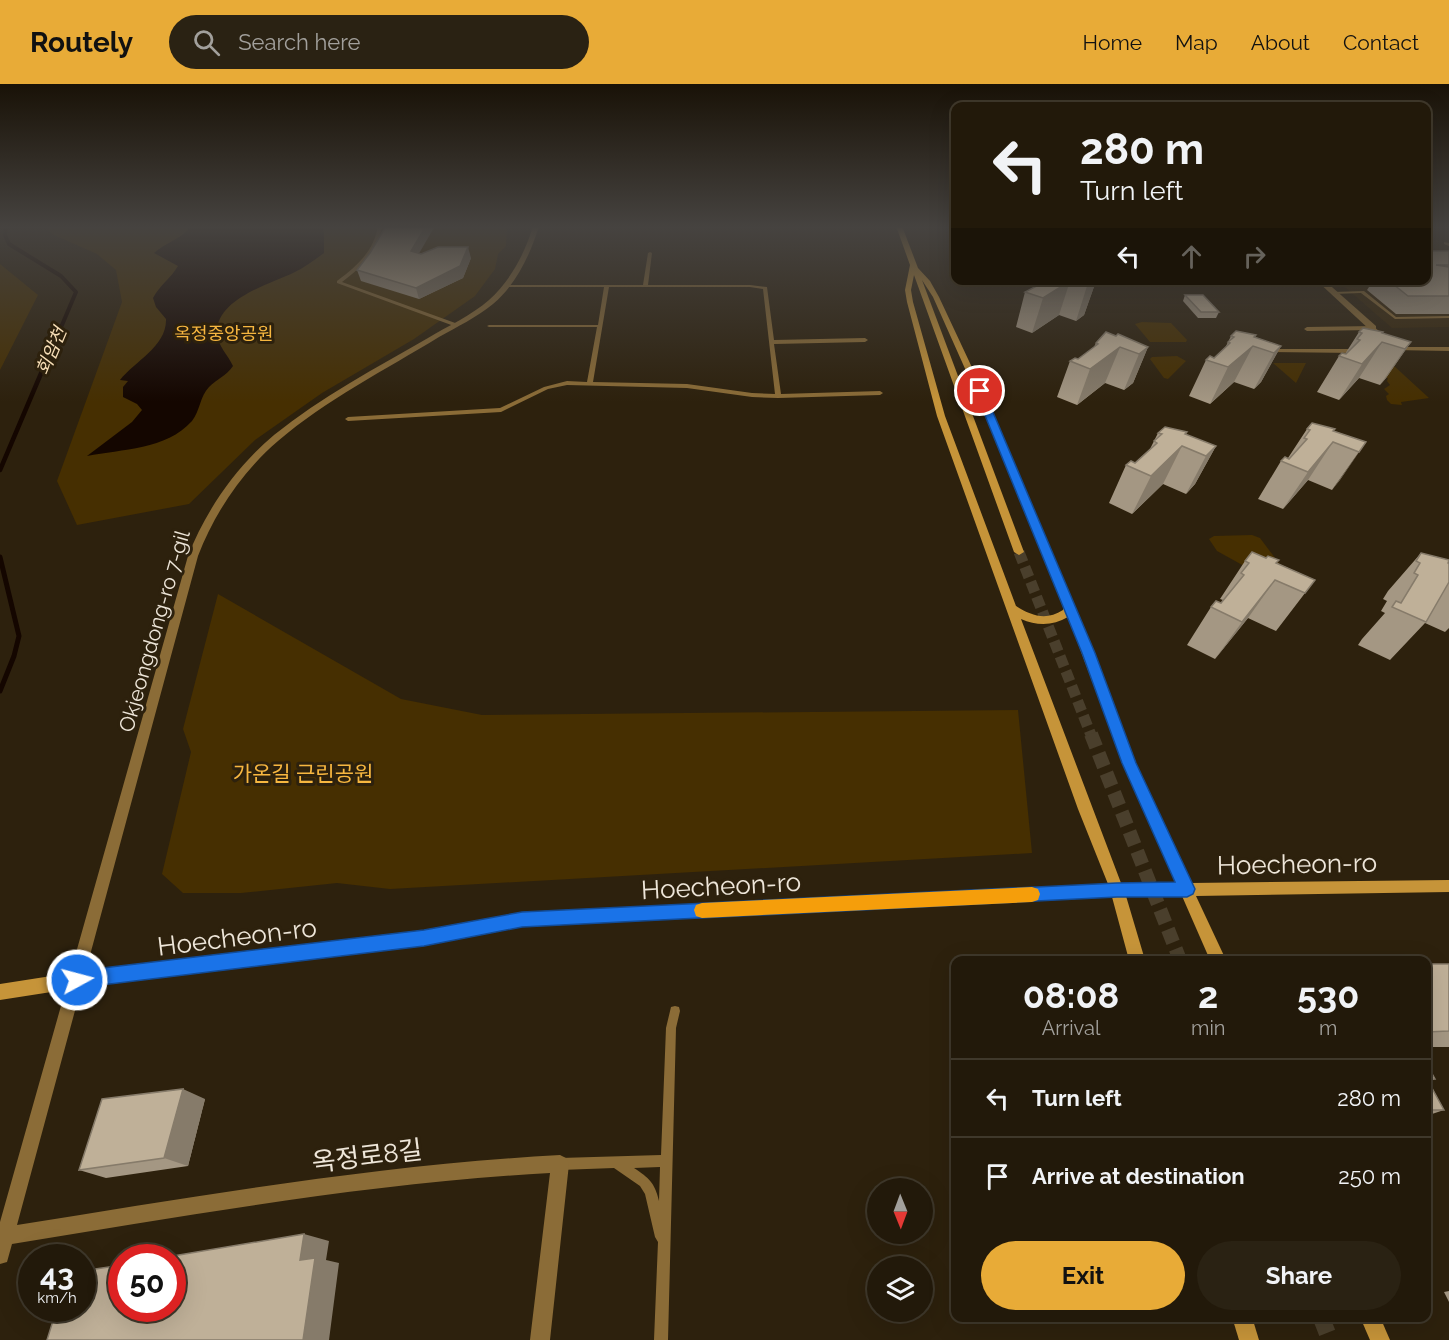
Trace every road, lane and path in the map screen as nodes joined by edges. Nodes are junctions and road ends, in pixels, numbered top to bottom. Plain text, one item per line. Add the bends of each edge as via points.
1 (346, 285) edge
2 (910, 285) edge
3 (919, 285) edge
4 (929, 285) edge
5 (1324, 285) edge
6 (506, 286) joint
7 (607, 286) junction
8 (645, 286) joint
9 (1333, 293) junction
10 (1449, 317) edge
11 (456, 325) junction
12 (489, 326) dead end
13 (600, 326) junction
14 (1373, 328) junction
15 (1307, 329) dead end
16 (1381, 336) edge
17 (865, 340) dead end
18 (773, 342) junction
19 (1389, 343) edge
20 (1449, 349) edge
21 (1362, 350) edge
22 (1385, 350) edge
23 (1397, 350) junction
24 (1268, 351) edge
25 (590, 383) junction
26 (880, 393) dead end
27 (778, 396) junction
28 (348, 419) dead end
29 (1019, 552) tunnel mouth
30 (1068, 604) junction
31 (1012, 608) junction
32 (1449, 886) edge
33 (1187, 889) junction
34 (1117, 890) junction
35 (1136, 956) edge
36 (1216, 956) edge
37 (77, 980) junction
38 (0, 992) edge
39 (675, 1011) dead end
40 (667, 1161) junction
41 (616, 1162) junction
42 (560, 1164) junction
43 (5, 1236) junction
44 (664, 1248) junction
45 (0, 1255) edge
46 (1244, 1322) edge
47 (1372, 1322) edge
48 (540, 1340) edge
49 (661, 1340) edge
50 (1249, 1340) edge
51 (1380, 1340) edge

1 - 11 lane
2 - 31 main road via 910,302 941,416
3 - 29 main road
4 - 30 main road
5 - 9 street
6 - 7 lane
6 - 11 street, Okjeongdong-ro 7-gil via 491,302
7 - 8 lane
7 - 13 lane
8 - 18 lane via 765,288
9 - 10 lane via 1362,292 1395,318
9 - 14 street
11 - 37 street, Okjeongdong-ro 7-gil via 345,390 275,439 220,501 202,530
12 - 13 lane
13 - 25 lane
14 - 15 lane
14 - 16 lane
17 - 18 lane
18 - 27 lane
19 - 23 lane
20 - 23 lane
21 - 24 lane
22 - 23 lane
25 - 27 lane via 687,386
25 - 28 lane via 546,388 511,406 489,412
26 - 27 lane
30 - 31 main road via 1068,612 1050,621 1031,620
30 - 33 main road via 1129,763
31 - 34 main road
32 - 33 main road, Hoecheon-ro
33 - 34 main road, Hoecheon-ro
33 - 36 main road
34 - 35 main road
34 - 37 main road, Hoecheon-ro via 522,919 424,938
37 - 38 main road, Hoecheon-ro
37 - 43 street, Okjeongdong-ro 7-gil
39 - 40 lane via 671,1028
40 - 41 lane
40 - 44 lane
41 - 42 lane
41 - 44 lane via 651,1191
42 - 43 street, 옥정로8길 via 494,1166 291,1191
42 - 48 street
43 - 45 street, Okjeongdong-ro 7-gil
44 - 49 lane
46 - 50 main road
47 - 51 main road

